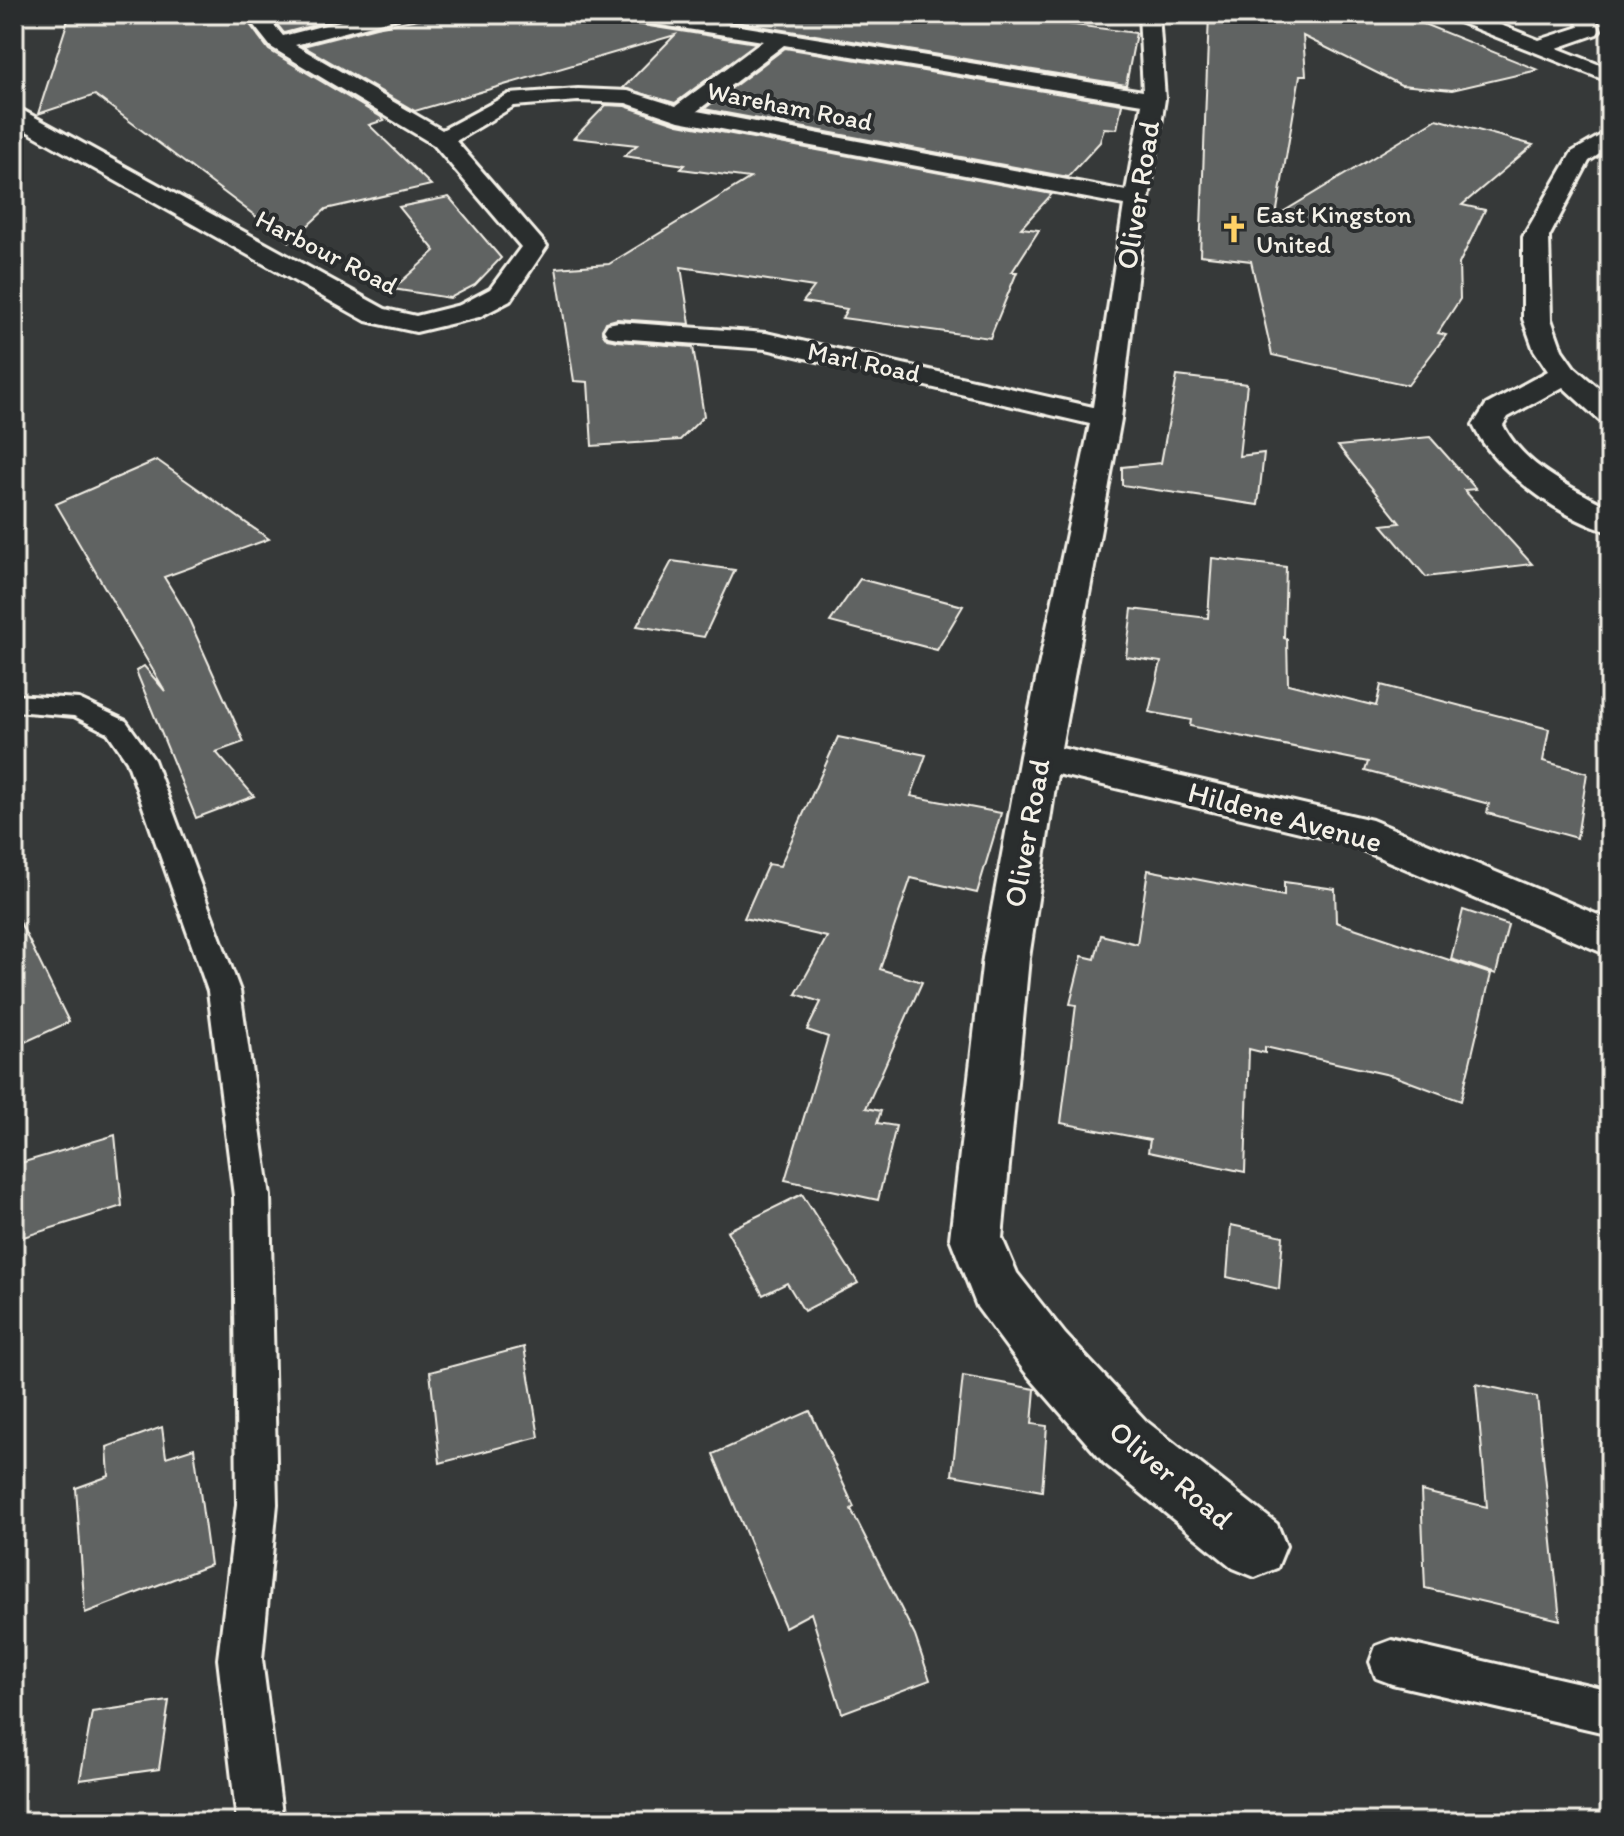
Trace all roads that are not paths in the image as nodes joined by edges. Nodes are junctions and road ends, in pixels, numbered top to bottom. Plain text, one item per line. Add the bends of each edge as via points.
1 (255, 14) edge
2 (391, 14) edge
3 (630, 14) edge
4 (1456, 14) edge
5 (1584, 14) edge
6 (1141, 15) edge
7 (778, 29) junction
8 (278, 43) junction
9 (1539, 47) junction
10 (1610, 76) edge
11 (1154, 99) junction
12 (679, 114) junction
13 (14, 115) edge
14 (1610, 137) edge
15 (442, 140) junction
16 (1138, 200) junction
17 (618, 330) dead end
18 (1564, 373) junction
19 (1610, 414) edge
20 (1106, 419) junction
21 (1610, 522) edge
22 (14, 703) edge
23 (1040, 756) junction
24 (1610, 939) edge
25 (1255, 1546) dead end
26 (1392, 1662) dead end
27 (1610, 1712) edge
28 (260, 1822) edge

1 - 8 street, Harbour Road
2 - 8 street
3 - 7 street via 757,33
4 - 9 street
5 - 9 street via 1590,30
6 - 11 street, Oliver Road
7 - 11 street
7 - 12 street
8 - 15 street, Harbour Road
9 - 10 street
11 - 16 street, Oliver Road
12 - 15 street, Wareham Road via 628,97 509,100
12 - 16 street, Wareham Road
13 - 15 street, Harbour Road via 376,315 416,324 469,311 500,295 534,246
14 - 18 street via 1580,157 1536,237 1537,319 1548,350
16 - 20 street, Oliver Road
17 - 20 street, Marl Road via 766,341
18 - 19 street
18 - 21 street via 1497,411 1488,425 1493,442 1509,458
20 - 23 street, Oliver Road
22 - 28 lane via 79,708 117,727 140,760 224,991 252,1196 257,1504 240,1659
23 - 24 street, Hildene Avenue via 1357,831
23 - 25 street, Oliver Road via 1006,958 976,1238 996,1289 1125,1442
26 - 27 lane

